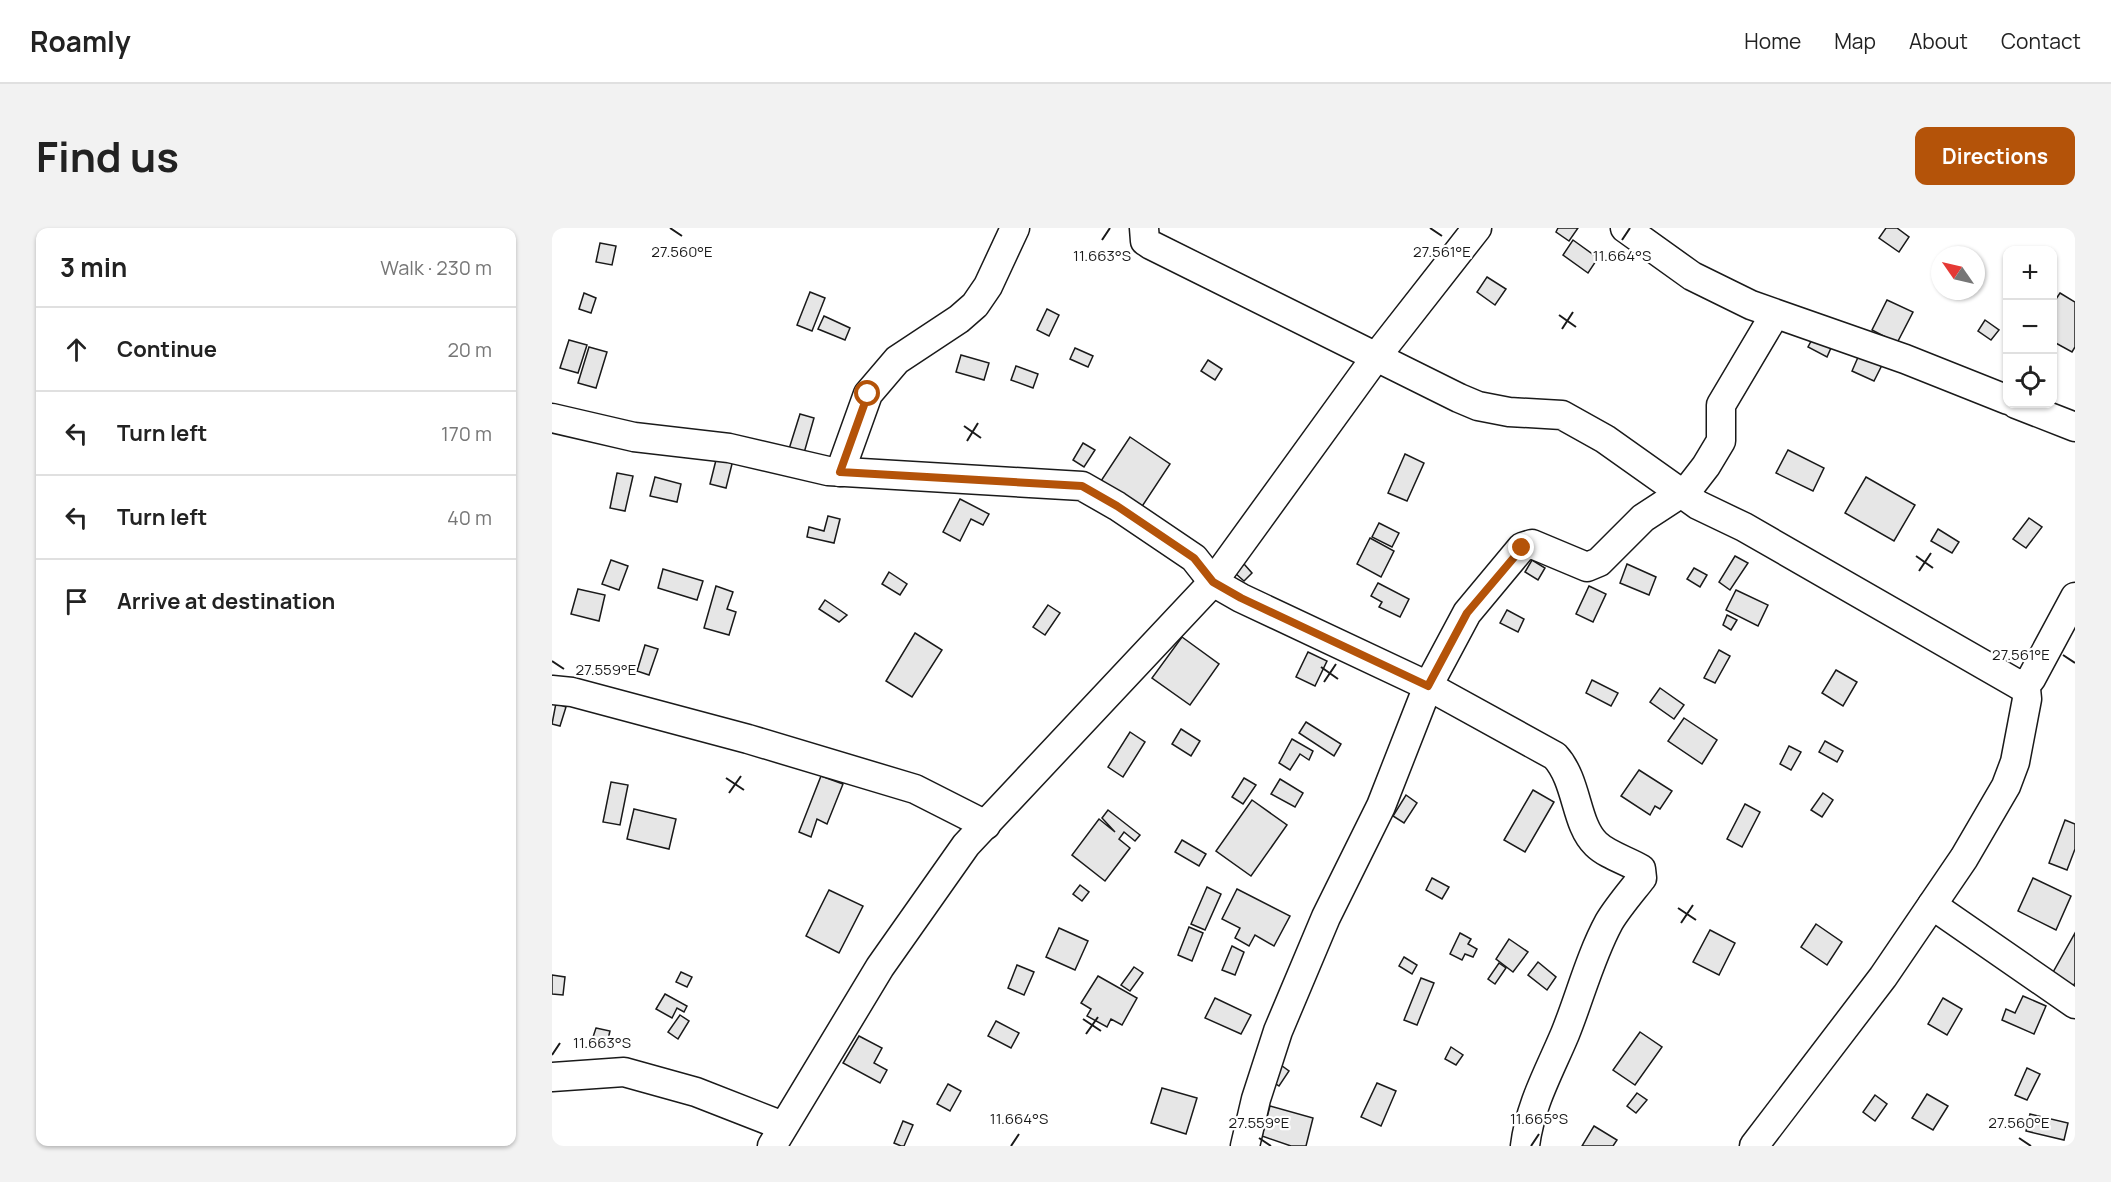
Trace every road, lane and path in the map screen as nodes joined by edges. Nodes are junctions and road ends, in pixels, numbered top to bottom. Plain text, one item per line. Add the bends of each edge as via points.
1 (1015, 228) edge
2 (1144, 228) edge
3 (1477, 228) edge
4 (1624, 228) edge
5 (1775, 314) junction
6 (1376, 357) junction
7 (2003, 398) edge
8 (2026, 408) edge
9 (552, 418) edge
10 (2075, 427) edge
11 (840, 472) junction
12 (1679, 493) junction
13 (1213, 582) junction
14 (2075, 598) edge
15 (2021, 685) junction
16 (1428, 686) junction
17 (552, 690) edge
18 (986, 825) junction
19 (1932, 905) junction
20 (2075, 1004) edge
21 (552, 1077) edge
22 (778, 1136) edge
23 (1245, 1146) edge
24 (1525, 1146) edge
25 (1754, 1146) edge

1 - 11 street via 975,305 897,360 868,394
2 - 6 street via 1145,241 1151,245
3 - 6 street
4 - 5 street via 1692,276
5 - 7 street
5 - 12 street via 1721,405 1721,441 1689,488
6 - 12 street via 1478,405 1509,412 1562,415 1605,439
6 - 13 street
8 - 10 street
9 - 11 street via 634,437 729,448
11 - 13 street via 1082,486 1194,558
12 - 15 street
12 - 16 street via 1643,518 1599,562 1587,567 1532,544 1522,548 1467,613
13 - 16 street via 1297,626
13 - 18 street
14 - 15 street via 2031,679
15 - 19 street via 2026,689 2027,699 2018,752 2006,786
16 - 23 street via 1381,806 1326,917 1278,1031
16 - 24 street via 1555,756 1567,769 1587,830 1596,844 1641,869 1642,878 1610,921 1564,1037 1544,1076 1528,1123
17 - 18 street via 748,739 915,789
18 - 22 street via 966,845 880,967
19 - 20 street
19 - 25 street via 1883,977
21 - 22 street via 624,1072 696,1092

